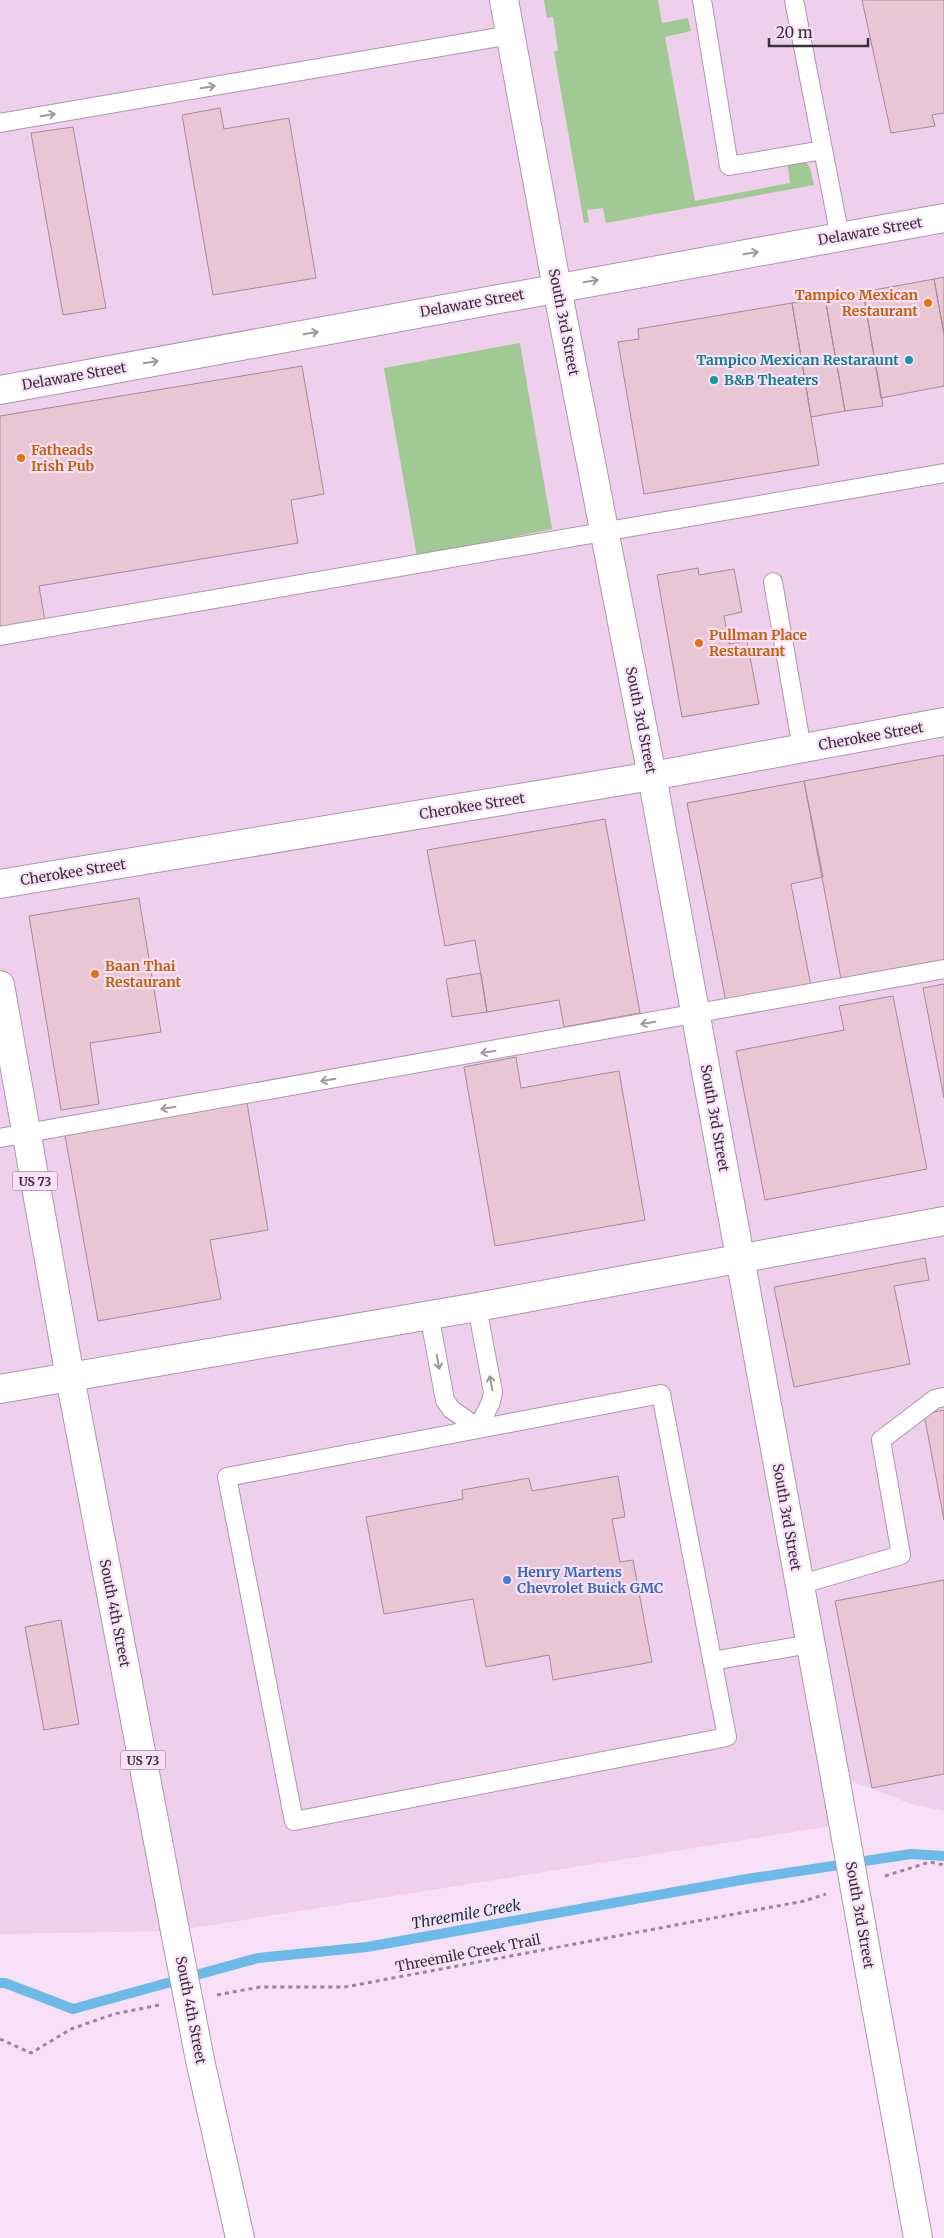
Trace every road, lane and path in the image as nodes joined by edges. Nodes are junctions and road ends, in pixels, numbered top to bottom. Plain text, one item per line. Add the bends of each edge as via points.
1 (504, 0) edge
2 (702, 0) edge
3 (794, 0) edge
4 (510, 35) junction
5 (0, 124) edge
6 (823, 150) junction
7 (944, 218) edge
8 (840, 237) junction
9 (557, 288) junction
10 (0, 390) edge
11 (944, 473) edge
12 (604, 531) junction
13 (773, 582) dead end
14 (0, 636) edge
15 (944, 722) edge
16 (802, 748) junction
17 (652, 776) junction
18 (0, 884) edge
19 (944, 969) edge
20 (0, 986) edge
21 (696, 1015) junction
22 (26, 1134) junction
23 (0, 1138) edge
24 (944, 1221) edge
25 (740, 1258) junction
26 (477, 1307) junction
27 (429, 1314) junction
28 (70, 1377) junction
29 (0, 1389) edge
30 (944, 1397) edge
31 (478, 1428) junction
32 (799, 1585) junction
33 (810, 1644) junction
34 (712, 1661) junction
35 (944, 1865) edge
36 (876, 1879) dead end
37 (831, 1893) dead end
38 (211, 1996) dead end
39 (163, 2005) dead end
40 (0, 2039) edge
41 (240, 2238) edge
42 (918, 2238) edge

1 - 4 main road, South 3rd Street
2 - 6 lane via 729,166
3 - 6 lane
5 -> 4 lane
4 - 9 main road, South 3rd Street
6 - 8 lane
7 - 8 main road, Delaware Street
9 -> 8 main road, Delaware Street
10 -> 9 main road, Delaware Street
9 - 12 main road, South 3rd Street
11 - 12 lane
12 - 14 lane
12 - 17 main road, South 3rd Street
13 - 16 lane
15 - 16 main road, Cherokee Street
16 - 17 main road, Cherokee Street
17 - 18 main road, Cherokee Street
17 - 21 main road, South 3rd Street
19 - 21 lane
20 - 22 main road, South 4th Street / US 73
21 -> 22 lane
21 - 25 main road, South 3rd Street
22 - 23 lane
22 - 28 main road, South 4th Street / US 73
24 - 25 main road
25 - 26 main road
25 - 32 main road, South 3rd Street
26 - 27 main road
31 -> 26 lane via 493,1392
27 - 28 main road
27 -> 31 lane via 444,1400
28 - 29 main road
28 - 41 main road, South 4th Street / US 73, bridge via 200,2060
30 - 32 lane via 935,1399 881,1440 901,1555
31 - 34 lane via 661,1394
31 - 34 lane via 226,1477 294,1821 727,1737
32 - 33 main road, South 3rd Street
33 - 34 lane
33 - 42 main road, South 3rd Street, bridge
35 - 36 path via 930,1862
37 - 38 path, Threemile Creek Trail via 804,1901 345,1987 260,1986
39 - 40 path via 114,2014 71,2029 31,2053

